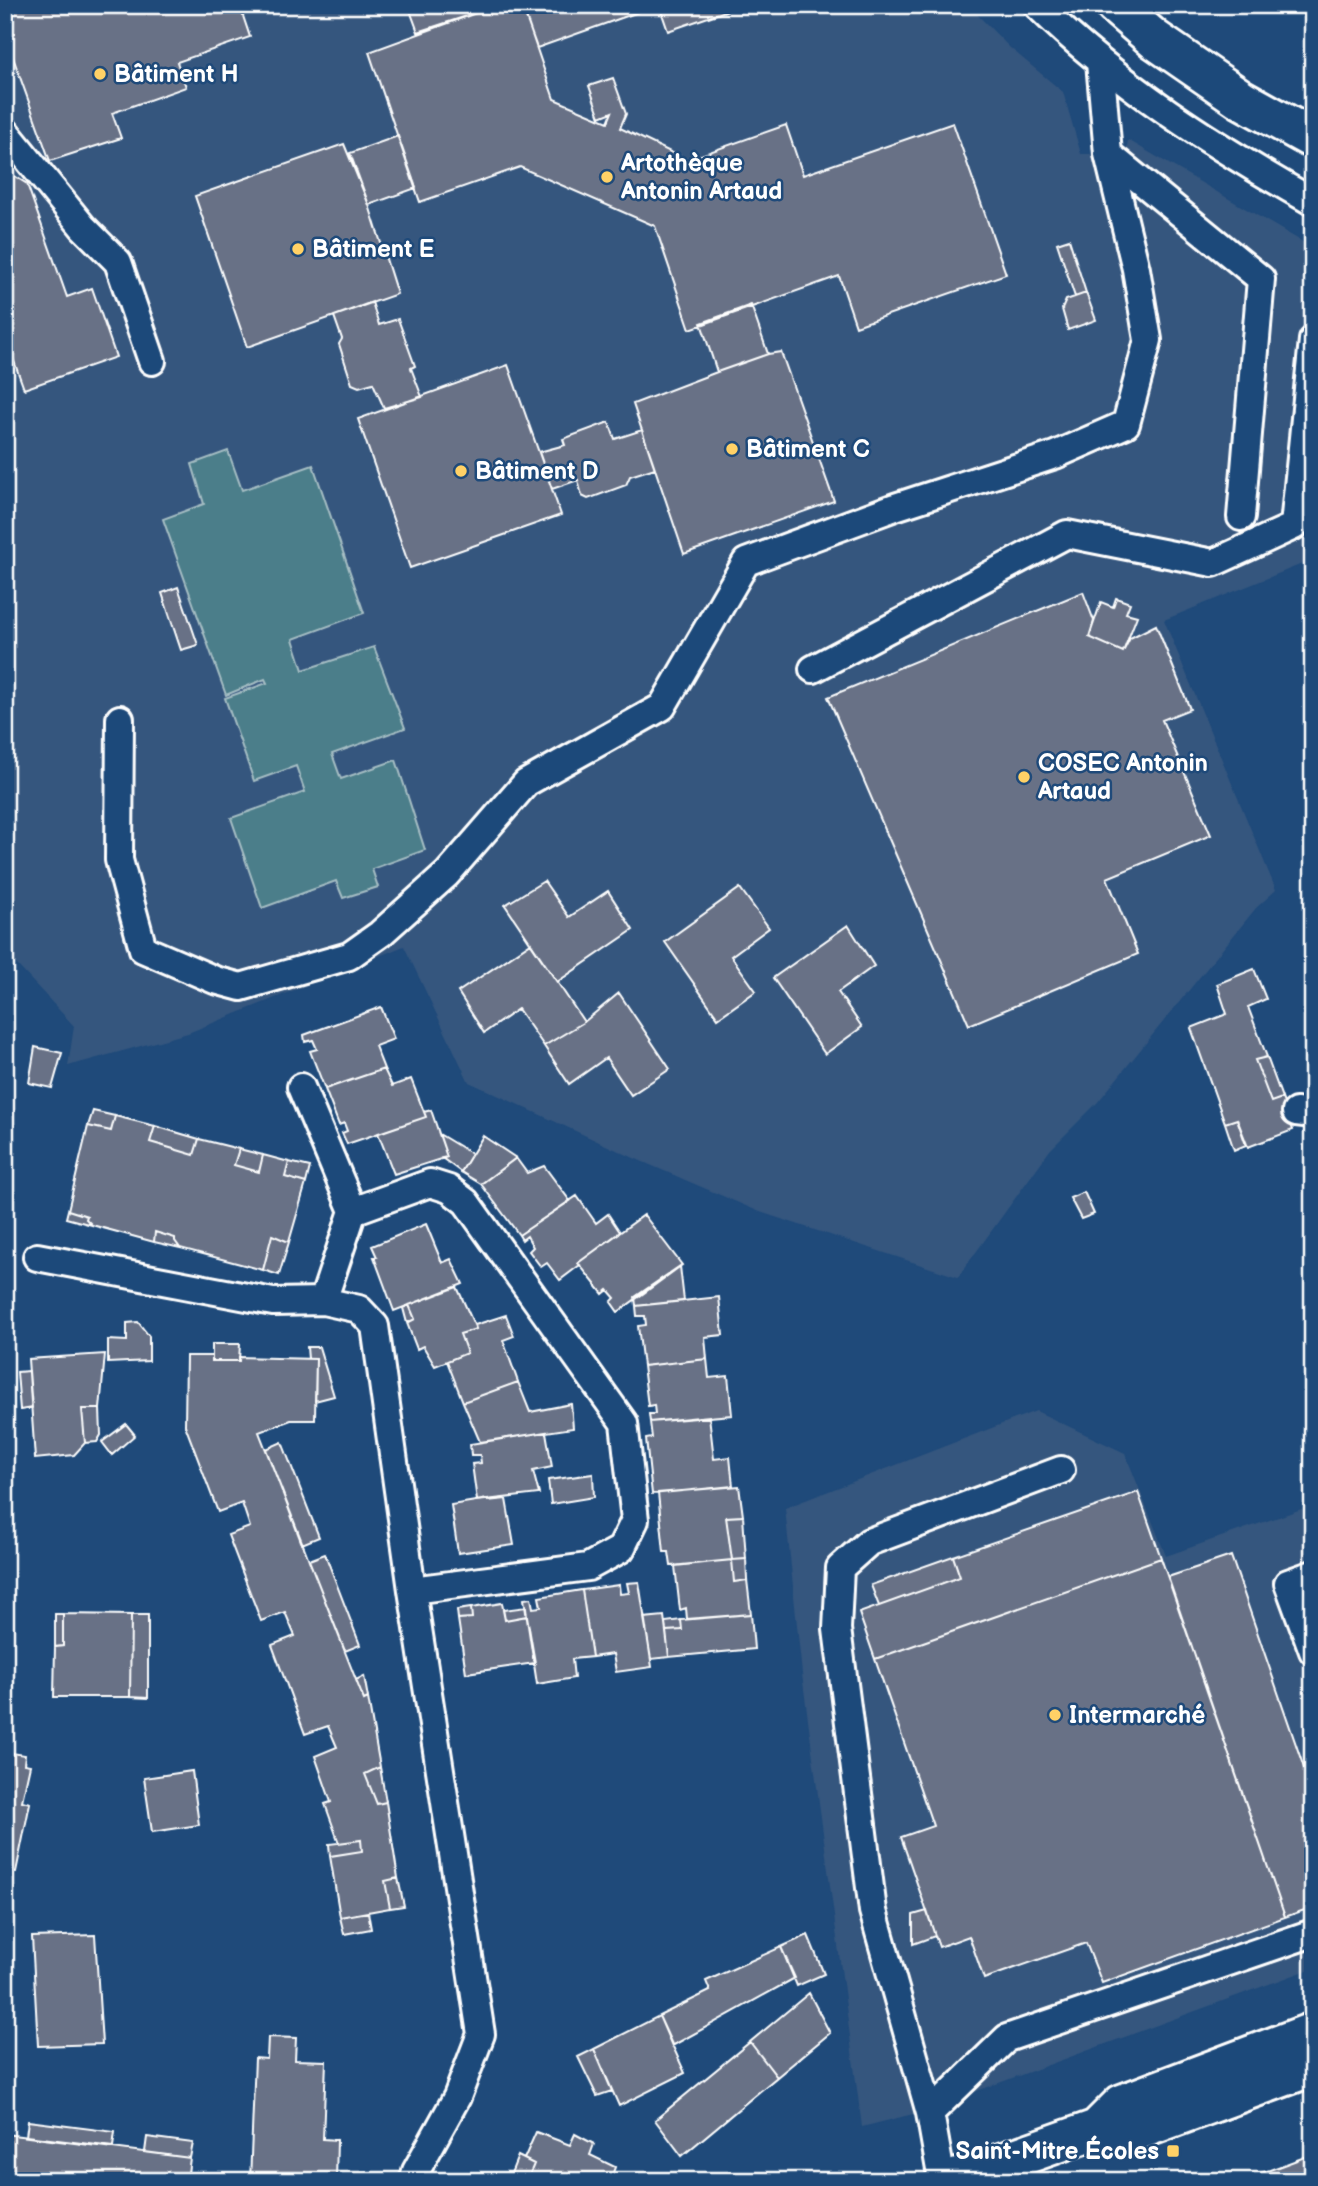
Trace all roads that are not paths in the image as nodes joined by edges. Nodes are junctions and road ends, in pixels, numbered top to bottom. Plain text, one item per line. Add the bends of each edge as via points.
1 (1037, 5) edge
2 (1115, 5) edge
3 (1100, 62) junction
4 (5, 131) edge
5 (1313, 139) edge
6 (1108, 154) junction
7 (1313, 202) edge
8 (1313, 340) edge
9 (152, 361) dead end
10 (1241, 517) dead end
11 (813, 669) dead end
12 (120, 719) dead end
13 (302, 1087) dead end
14 (353, 1211) junction
15 (37, 1257) dead end
16 (323, 1301) junction
17 (1061, 1470) dead end
18 (1313, 1574) edge
19 (412, 1590) junction
20 (1313, 1651) edge
21 (1313, 1933) edge
22 (1313, 2032) edge
23 (1313, 2066) edge
24 (930, 2113) junction
25 (1097, 2129) junction
26 (413, 2181) edge
27 (942, 2181) edge
28 (950, 2181) edge

1 - 3 lane
2 - 5 street via 1154,39 1241,99
3 - 6 lane
3 - 7 lane via 1239,160
4 - 9 lane via 83,227 118,262
6 - 10 lane via 1261,279
6 - 12 lane via 1148,340 1126,424 1055,454 746,562 662,707 526,783 447,874 349,956 241,987 143,949 119,860
8 - 11 lane via 1294,526 1213,563 1067,534
13 - 14 lane
14 - 16 lane
14 - 19 lane via 430,1183 449,1189 466,1202 624,1423 635,1520 621,1549 588,1567
15 - 16 lane via 273,1302
16 - 19 lane via 359,1309 375,1326
17 - 24 lane via 869,1542 840,1568 837,1629 873,1911
18 - 20 lane via 1288,1583
19 - 26 lane via 481,2034 457,2097
21 - 24 lane via 1007,2038
22 - 25 street via 1122,2104
23 - 25 street via 1136,2131
24 - 27 lane
25 - 28 street

